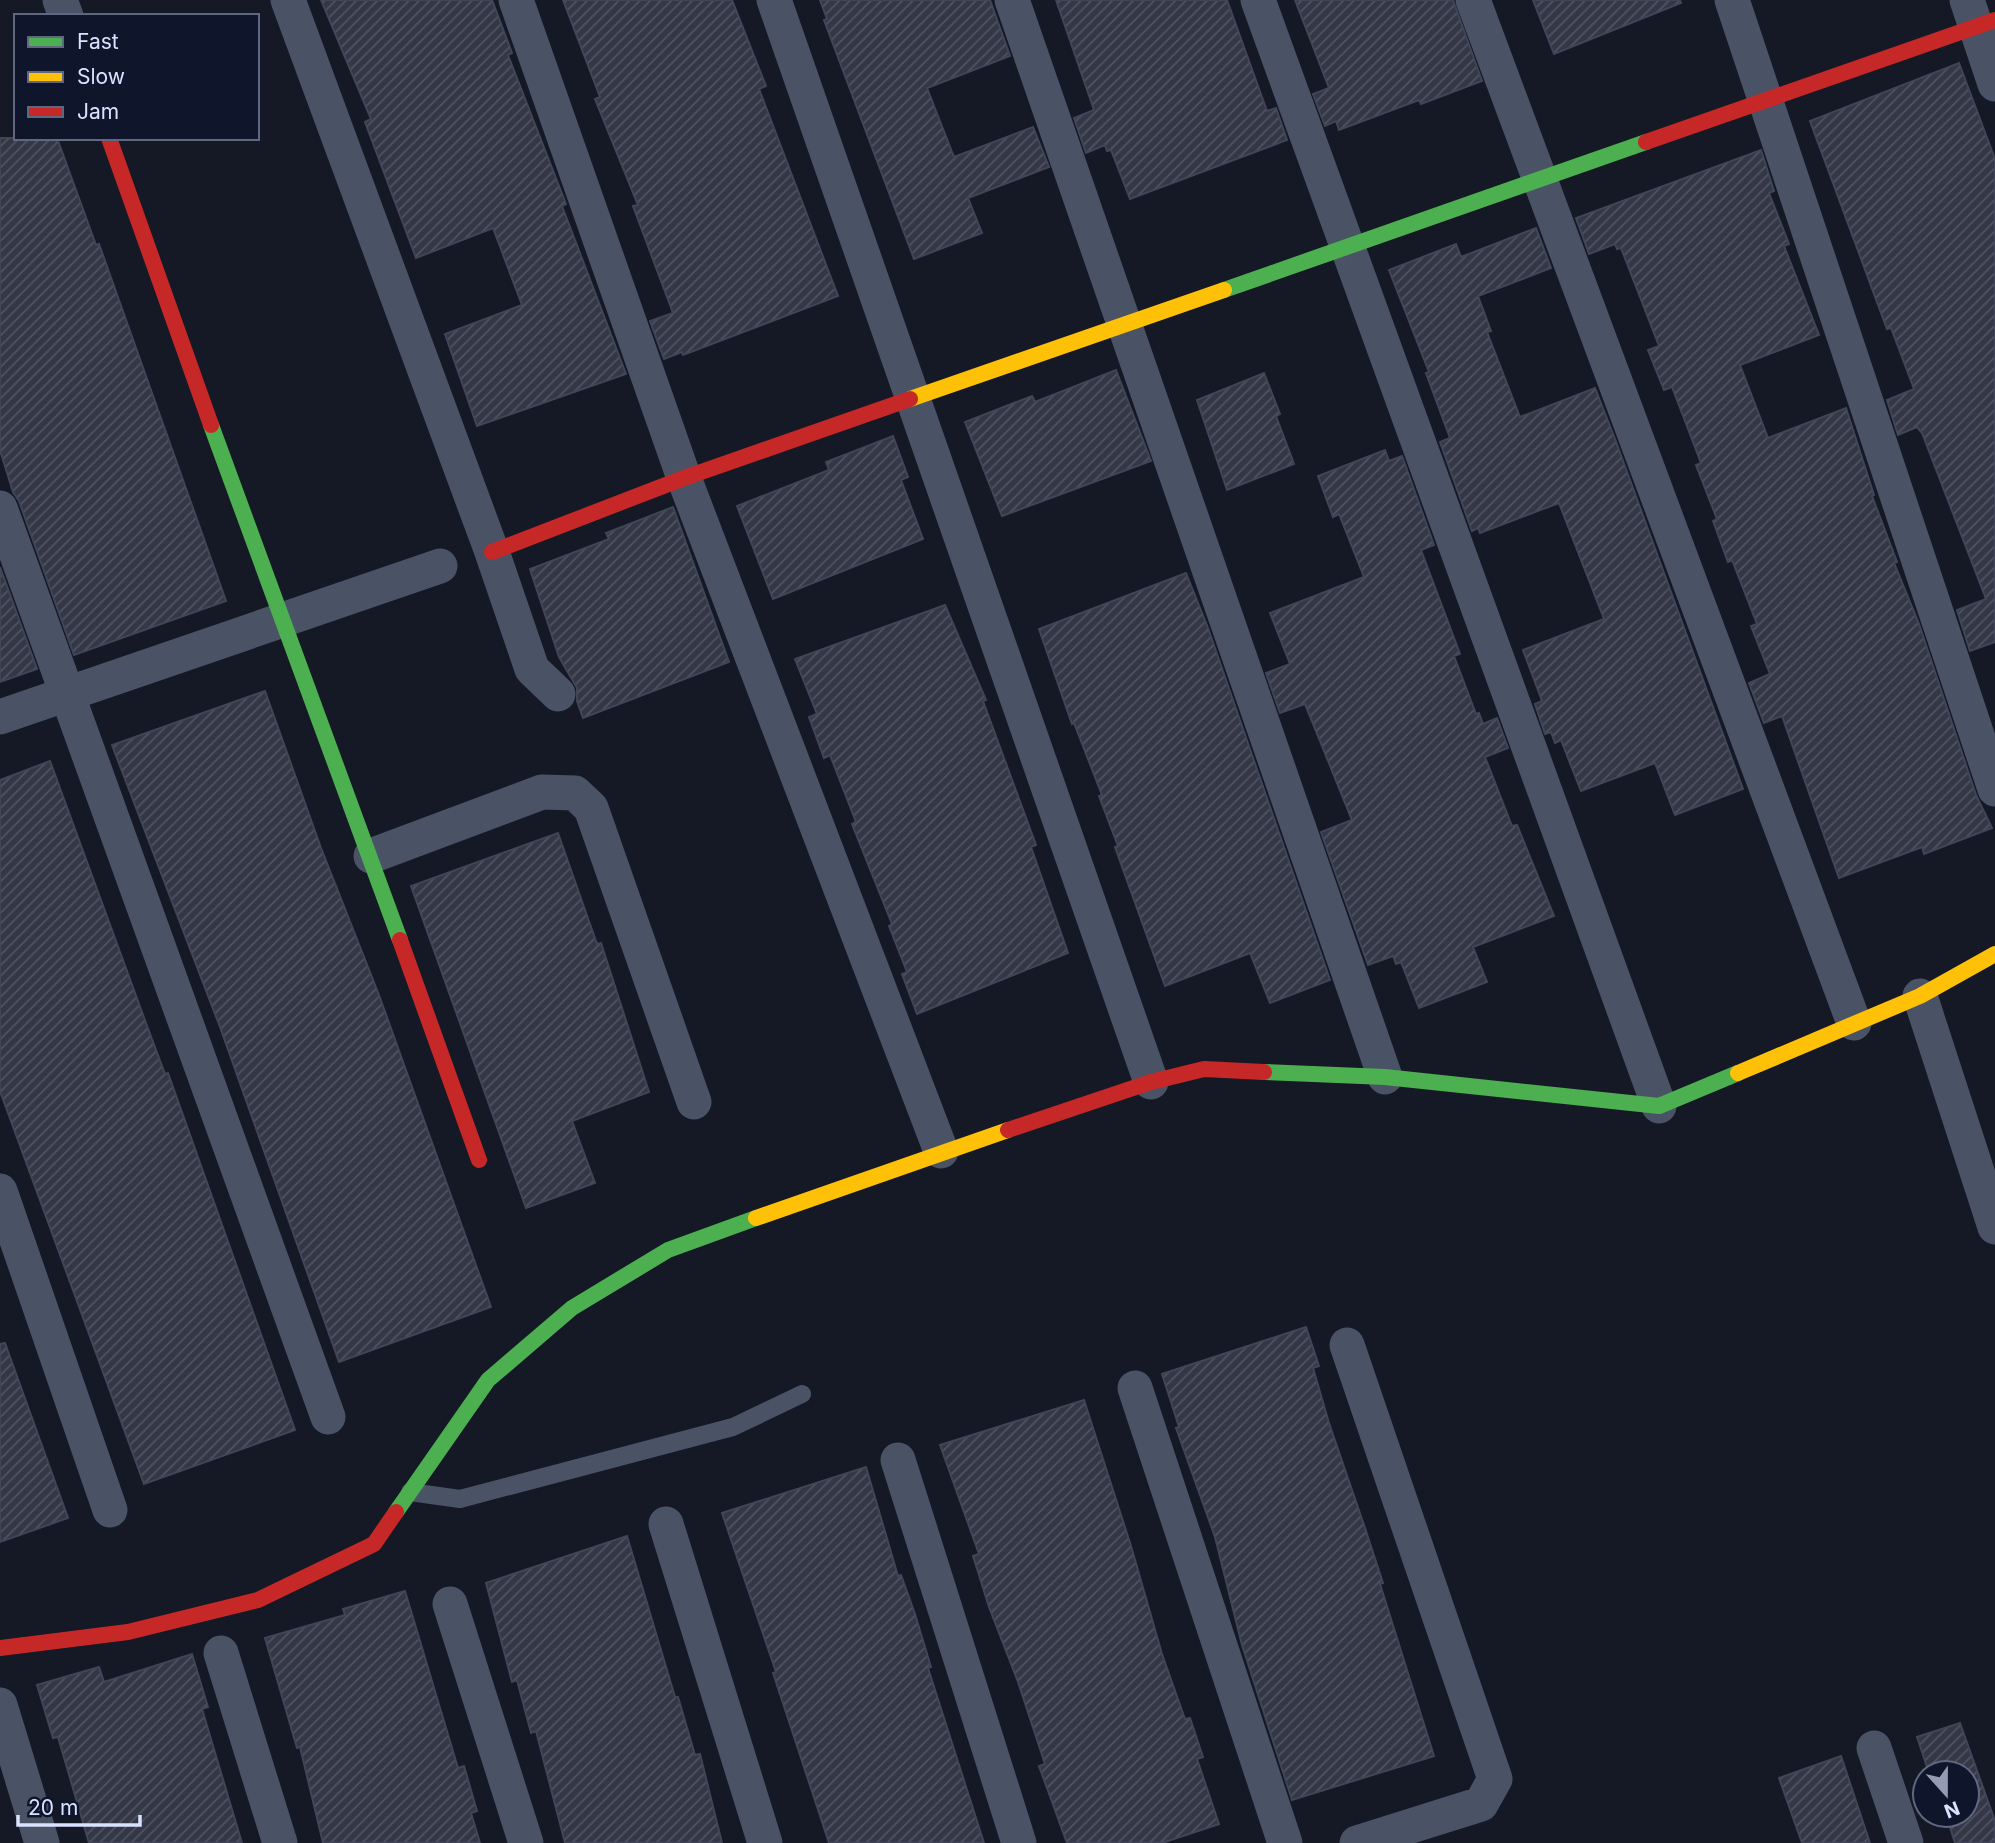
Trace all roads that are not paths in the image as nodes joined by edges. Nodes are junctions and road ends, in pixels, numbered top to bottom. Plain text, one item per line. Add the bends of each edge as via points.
1 (288, 0) edge
2 (516, 0) edge
3 (774, 0) edge
4 (1012, 0) edge
5 (1258, 0) edge
6 (1473, 0) edge
7 (1732, 0) edge
8 (1980, 16) edge
9 (1995, 84) edge
10 (1765, 101) junction
11 (109, 140) edge
12 (1540, 179) junction
13 (1347, 247) junction
14 (1125, 324) junction
15 (915, 397) junction
16 (684, 478) junction
17 (0, 508) edge
18 (492, 552) junction
19 (440, 566) dead end
20 (283, 620) junction
21 (67, 693) junction
22 (558, 694) dead end
23 (0, 717) edge
24 (1995, 789) edge
25 (371, 856) junction
26 (1995, 954) edge
27 (1920, 996) junction
28 (1854, 1023) junction
29 (1385, 1077) junction
30 (1151, 1082) junction
31 (694, 1102) dead end
32 (1659, 1106) junction
33 (941, 1152) junction
34 (479, 1160) dead end
35 (0, 1191) edge
36 (1995, 1227) edge
37 (1347, 1345) dead end
38 (1135, 1388) dead end
39 (802, 1394) dead end
40 (328, 1416) dead end
41 (898, 1460) dead end
42 (410, 1492) junction
43 (110, 1510) dead end
44 (666, 1524) dead end
45 (450, 1604) dead end
46 (0, 1648) edge
47 (221, 1653) dead end
48 (0, 1705) edge
49 (1874, 1748) dead end
50 (42, 1843) edge
51 (280, 1843) edge
52 (526, 1843) edge
53 (765, 1843) edge
54 (1019, 1843) edge
55 (1284, 1843) edge
56 (1357, 1843) edge
57 (1906, 1843) edge

1 - 18 street
2 - 16 street
3 - 15 street
4 - 14 street
5 - 13 street
6 - 12 street
7 - 10 street
8 - 9 street
8 - 10 street
10 - 12 street
10 - 24 street
11 - 20 street
12 - 13 street
12 - 28 street
13 - 14 street
13 - 32 street
14 - 15 street
14 - 29 street
15 - 16 street
15 - 30 street
16 - 18 street
16 - 33 street
17 - 21 street
18 - 22 street via 532,669
19 - 20 street
20 - 21 street
20 - 25 street
21 - 23 street
21 - 40 street
25 - 31 street via 542,792 575,793 591,808
25 - 34 street
26 - 27 street
27 - 28 street
27 - 36 street
28 - 32 street
29 - 30 street via 1204,1069
29 - 32 street
30 - 33 street
33 - 42 street via 668,1250 572,1308 488,1380
35 - 43 street
37 - 56 street via 1495,1779 1481,1804
38 - 55 street
39 - 42 lane via 733,1427 460,1499
41 - 54 street
42 - 46 street via 374,1544 258,1600 128,1632
44 - 53 street
45 - 52 street
47 - 51 street
48 - 50 street
49 - 57 street

